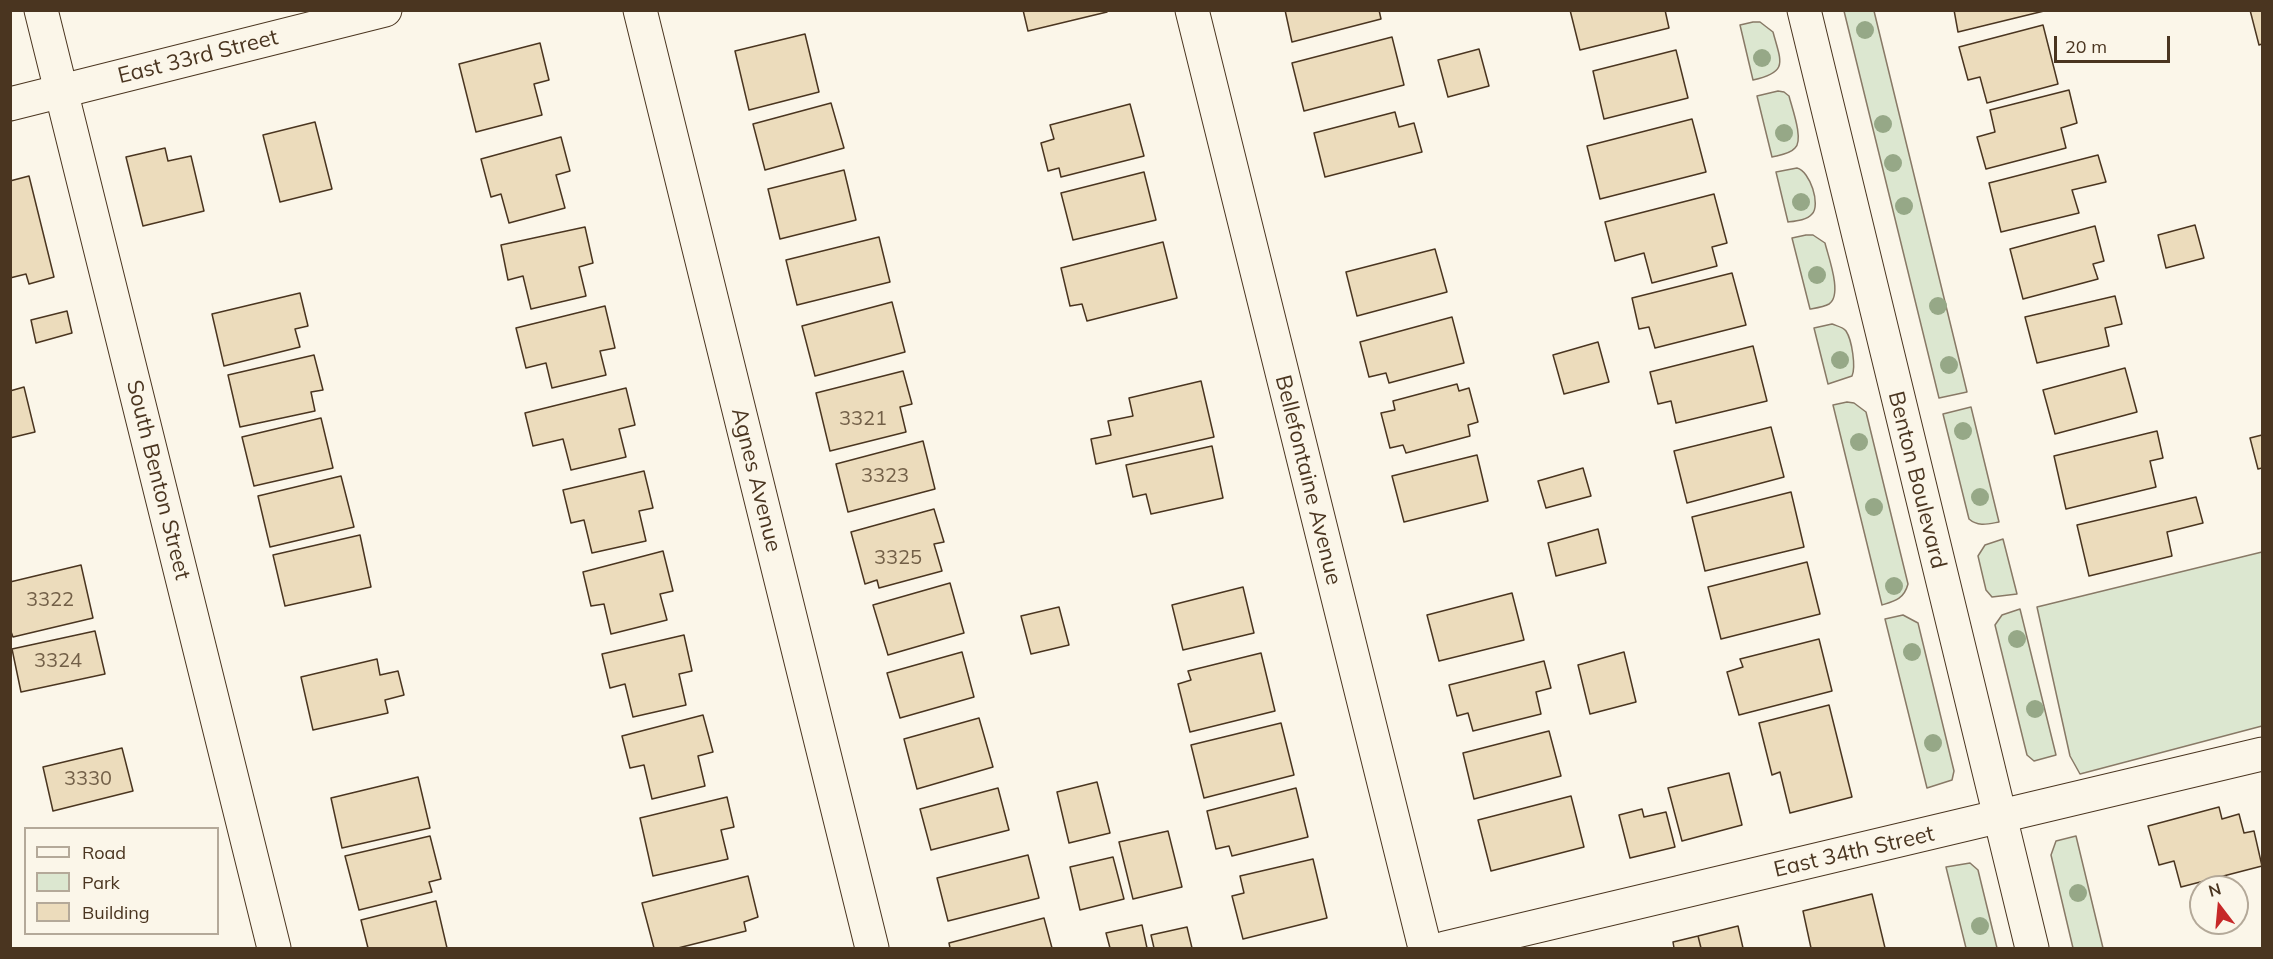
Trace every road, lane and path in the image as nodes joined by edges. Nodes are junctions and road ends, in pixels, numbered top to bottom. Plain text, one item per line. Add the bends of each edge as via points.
1 (41, 10) edge
2 (385, 10) edge
3 (640, 10) edge
4 (1192, 10) edge
5 (1804, 10) edge
6 (61, 92) junction
7 (10, 104) edge
8 (2262, 754) edge
9 (1999, 818) junction
10 (274, 948) edge
11 (872, 948) edge
12 (1425, 948) edge
13 (1445, 948) edge
14 (2032, 948) edge

1 - 6 street, South Benton Street
2 - 6 street, East 33rd Street
3 - 11 street, Agnes Avenue
4 - 12 street, Bellefontaine Avenue
5 - 9 street, Benton Boulevard
6 - 7 street, East 33rd Street
6 - 10 street, South Benton Street
8 - 9 street, East 34th Street
9 - 13 street, East 34th Street
9 - 14 street, Benton Boulevard

